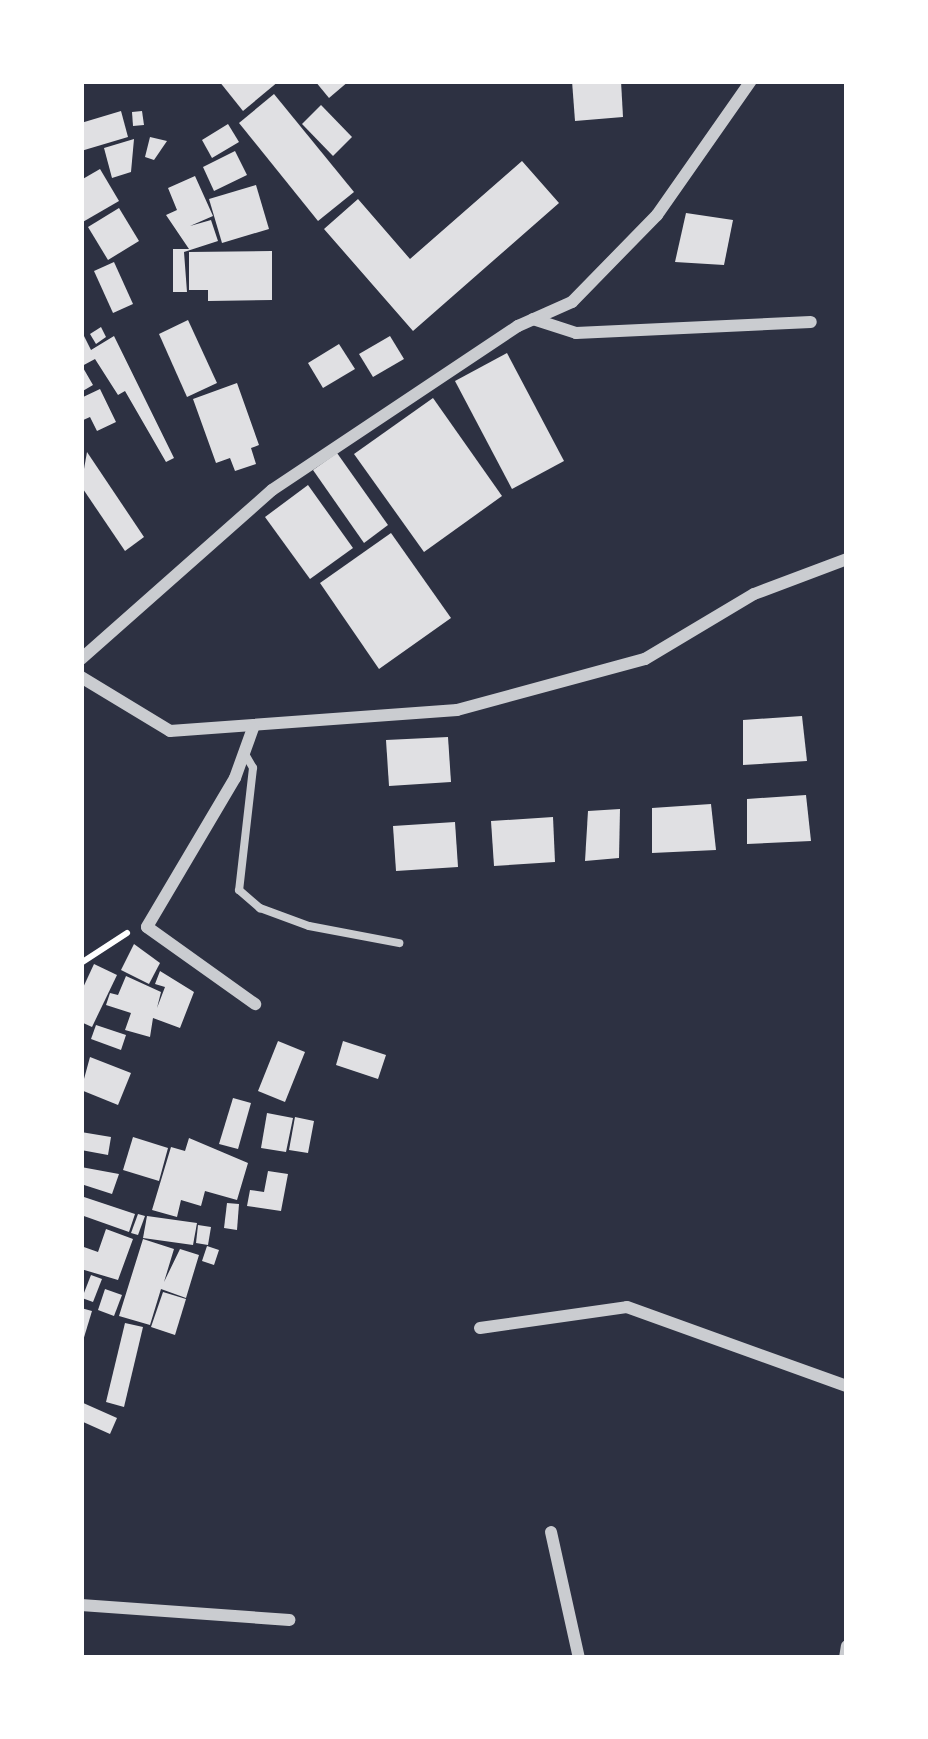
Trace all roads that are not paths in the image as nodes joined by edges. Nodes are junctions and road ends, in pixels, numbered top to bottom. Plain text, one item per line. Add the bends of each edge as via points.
1 (751, 81) edge
2 (533, 319) junction
3 (811, 322) dead end
4 (847, 559) edge
5 (81, 659) edge
6 (81, 677) edge
7 (253, 728) junction
8 (244, 753) junction
9 (399, 943) dead end
10 (255, 1004) dead end
11 (480, 1328) dead end
12 (847, 1386) edge
13 (551, 1532) dead end
14 (81, 1605) edge
15 (289, 1620) dead end
16 (847, 1646) edge
17 (579, 1658) edge
18 (845, 1658) edge

1 - 2 street via 710,149 619,261 572,302
2 - 3 street via 576,333
2 - 5 street via 272,490
4 - 7 street via 754,594 645,659 548,691 457,710
6 - 7 street via 170,731
7 - 8 street
8 - 9 lane via 254,769 239,890 260,908 308,926
8 - 10 street via 147,927
11 - 12 street via 627,1307
13 - 17 street
14 - 15 street
16 - 18 street

